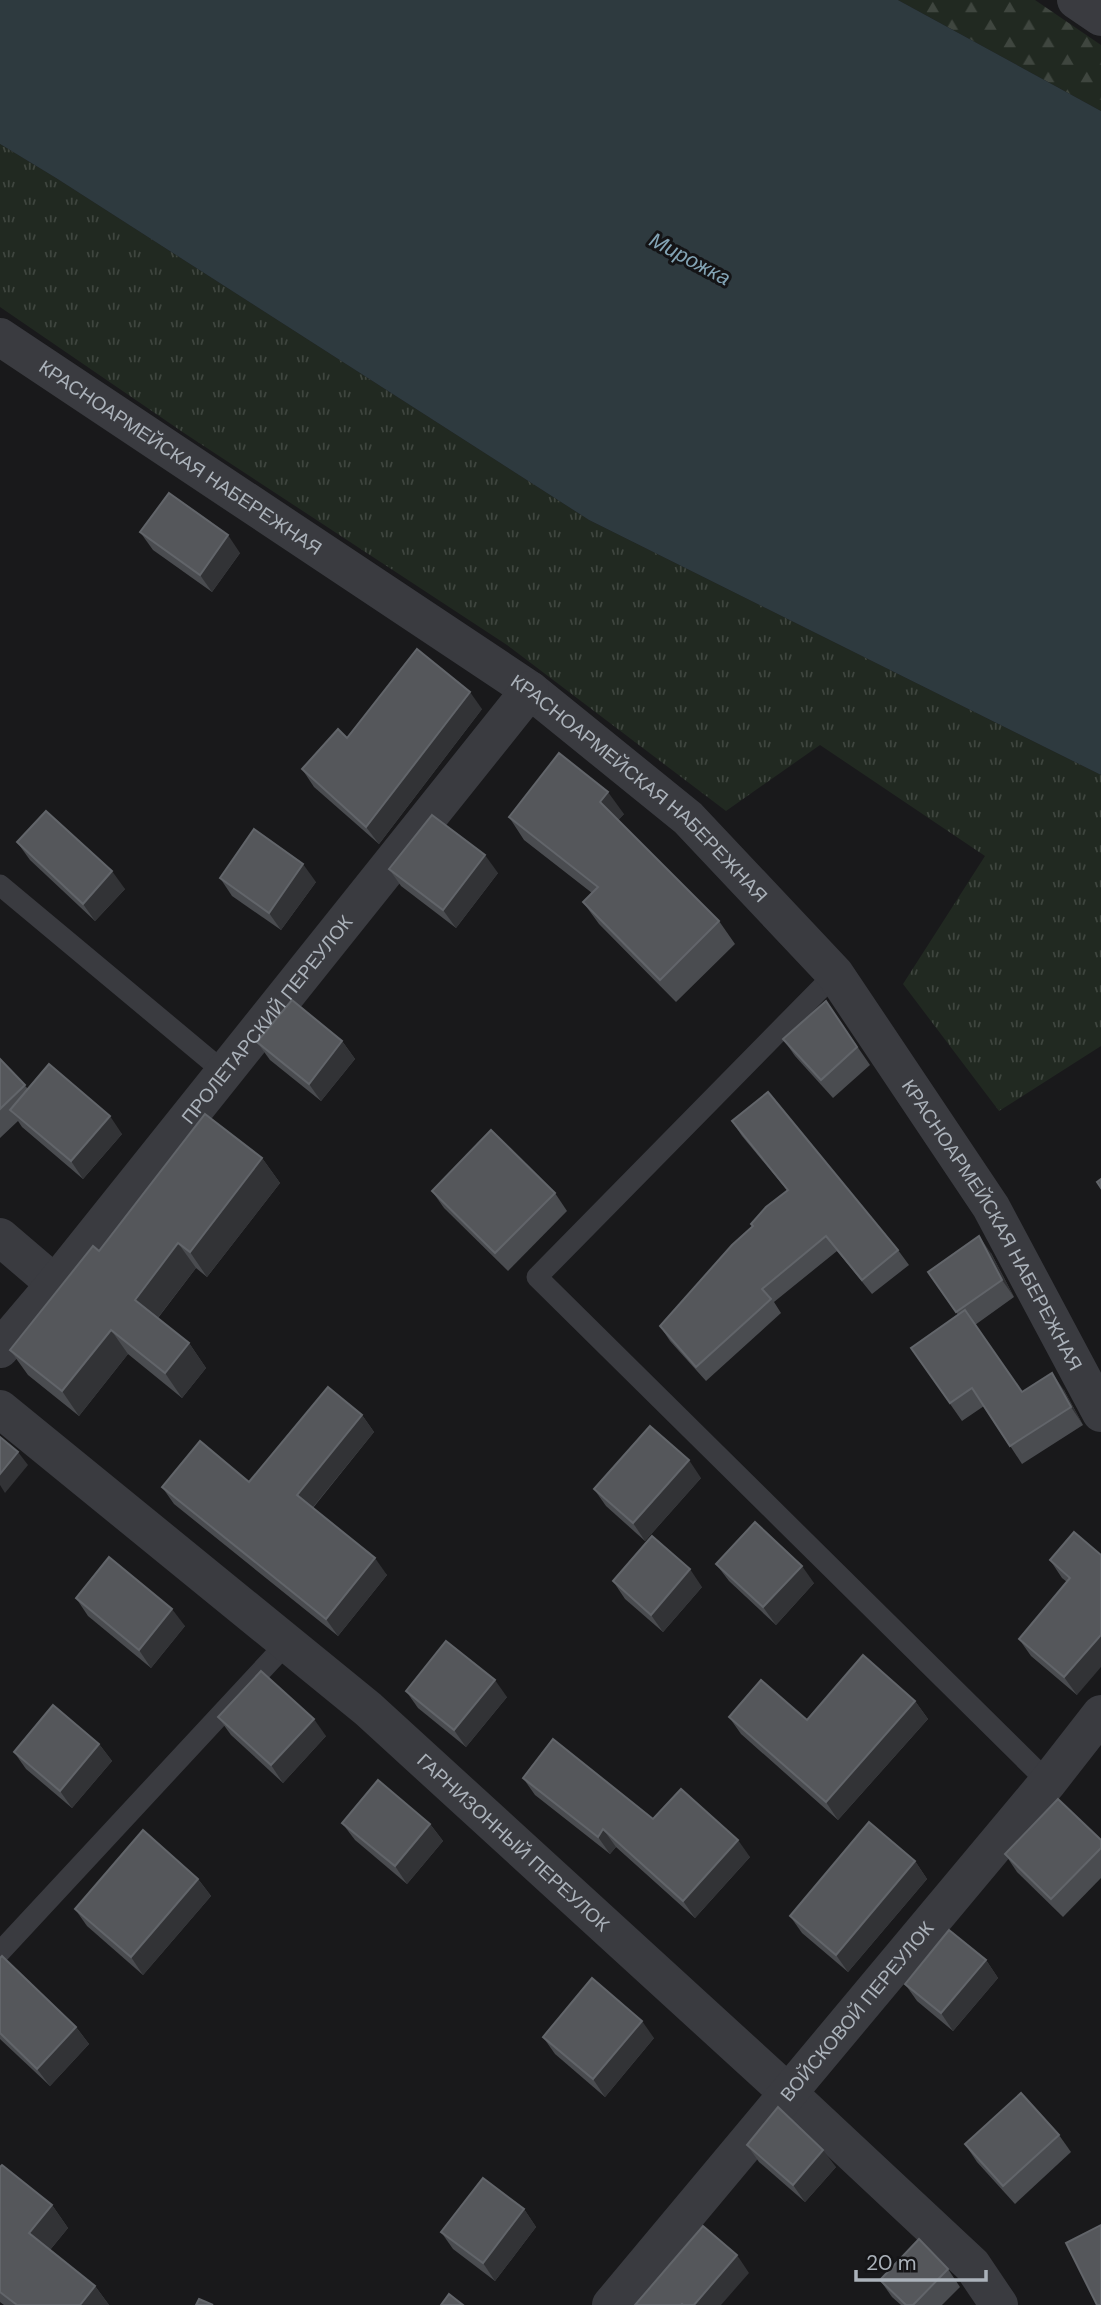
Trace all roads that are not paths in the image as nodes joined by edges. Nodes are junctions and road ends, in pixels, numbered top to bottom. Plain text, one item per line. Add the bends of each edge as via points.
1 (1076, 0) edge
2 (1101, 17) edge
3 (0, 337) edge
4 (530, 691) junction
5 (0, 885) edge
6 (835, 974) junction
7 (224, 1072) junction
8 (0, 1237) edge
9 (55, 1284) junction
10 (0, 1349) edge
11 (0, 1409) edge
12 (1101, 1413) edge
13 (287, 1643) junction
14 (1101, 1714) edge
15 (1048, 1782) junction
16 (0, 1952) edge
17 (788, 2093) junction
18 (611, 2305) edge
19 (999, 2305) edge

1 - 2 street
3 - 4 street, КРАСНОАРМЕЙСКАЯ НАБЕРЕЖНАЯ
4 - 6 street, КРАСНОАРМЕЙСКАЯ НАБЕРЕЖНАЯ via 688,818
4 - 7 street, ПРОЛЕТАРСКИЙ ПЕРЕУЛОК
5 - 7 lane
6 - 12 street, КРАСНОАРМЕЙСКАЯ НАБЕРЕЖНАЯ via 991,1207
6 - 15 lane via 537,1277
7 - 9 street, ПРОЛЕТАРСКИЙ ПЕРЕУЛОК
8 - 9 street
9 - 10 street, ПРОЛЕТАРСКИЙ ПЕРЕУЛОК
11 - 13 street, ГАРНИЗОННЫЙ ПЕРЕУЛОК
13 - 16 lane
13 - 17 street, ГАРНИЗОННЫЙ ПЕРЕУЛОК via 368,1709
14 - 15 street, ВОЙСКОВОЙ ПЕРЕУЛОК
15 - 17 street, ВОЙСКОВОЙ ПЕРЕУЛОК
17 - 18 street, ВОЙСКОВОЙ ПЕРЕУЛОК
17 - 19 street, ГАРНИЗОННЫЙ ПЕРЕУЛОК via 972,2265

